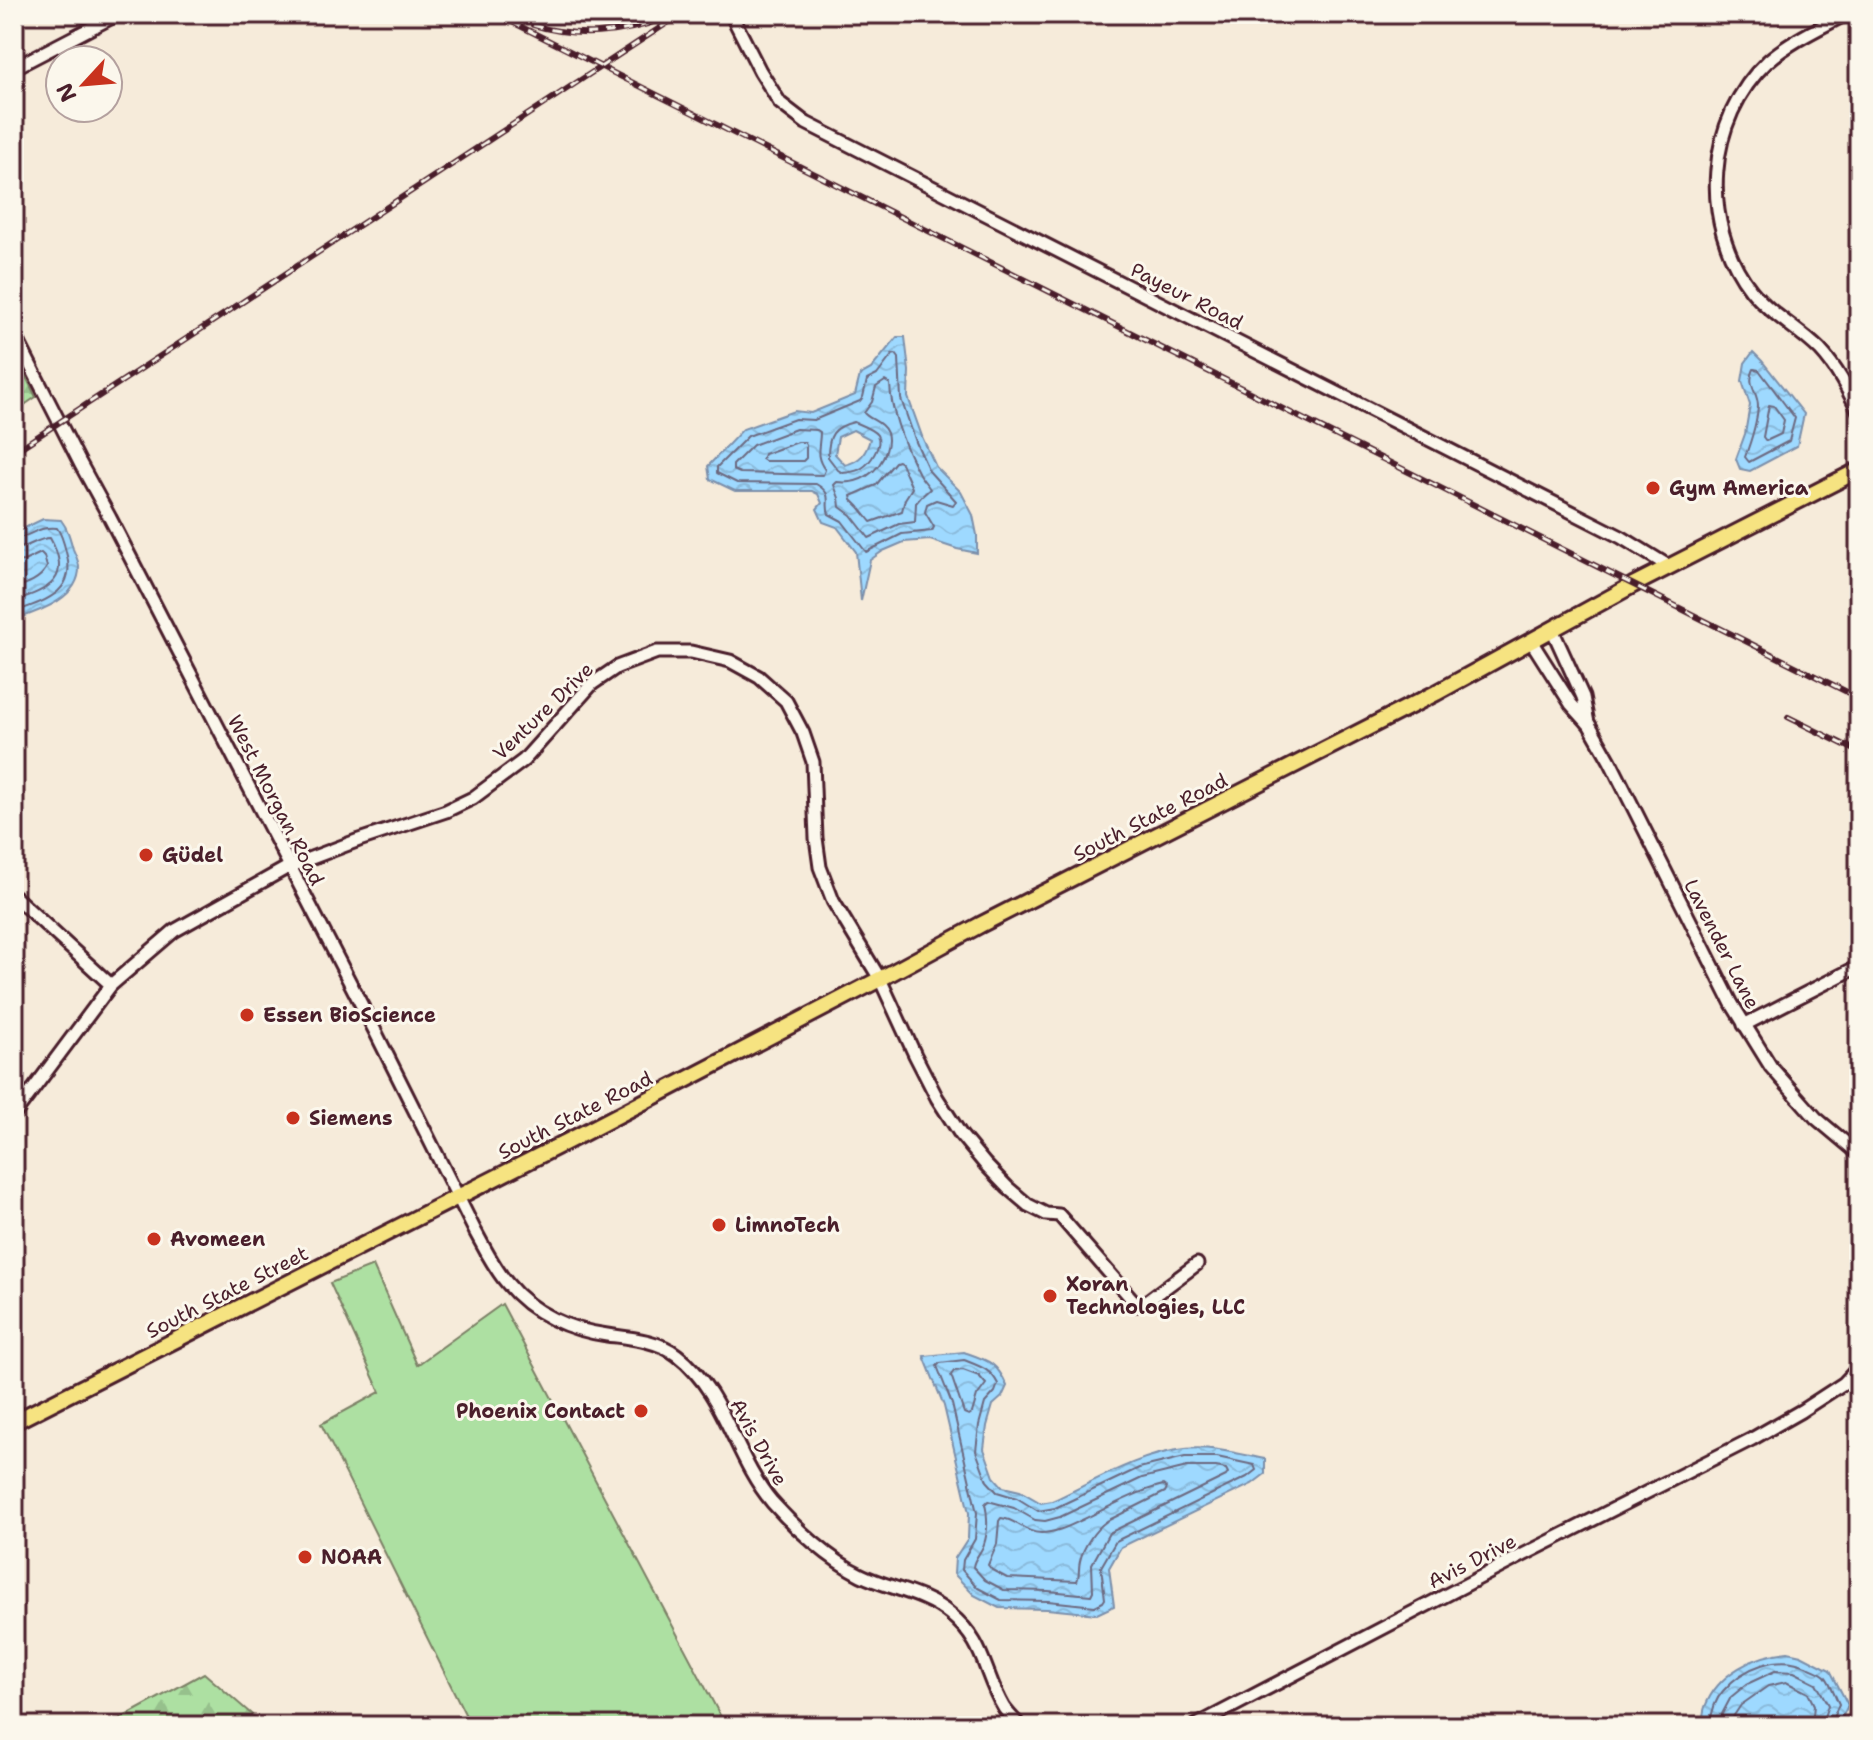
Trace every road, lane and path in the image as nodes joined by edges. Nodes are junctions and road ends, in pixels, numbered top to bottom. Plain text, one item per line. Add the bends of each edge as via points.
1 (118, 14) edge
2 (731, 14) edge
3 (1846, 14) edge
4 (14, 68) edge
5 (14, 333) edge
6 (1859, 412) edge
7 (1859, 470) edge
8 (1670, 567) junction
9 (1552, 629) junction
10 (1531, 641) junction
11 (1589, 724) junction
12 (290, 866) junction
13 (14, 896) edge
14 (1859, 966) edge
15 (880, 979) junction
16 (111, 985) junction
17 (1744, 1025) junction
18 (14, 1115) edge
19 (1859, 1154) edge
20 (459, 1197) junction
21 (1197, 1264) dead end
22 (1859, 1367) edge
23 (14, 1422) edge
24 (1020, 1726) edge
25 (1195, 1726) edge

1 - 4 street
2 - 8 street, Payeur Road via 780,103 806,123 1621,537
3 - 6 street via 1789,45 1751,80 1727,122 1716,185 1720,224 1741,275 1761,301 1819,349
5 - 12 street, West Morgan Road
7 - 8 main road, South State Road
8 - 9 main road, South State Road
9 - 10 main road, South State Road
9 - 11 street, Lavender Lane via 1583,697
10 - 11 street, Lavender Lane
10 - 15 main road, South State Road
11 - 17 street, Lavender Lane
12 - 15 street, Venture Drive via 473,798 524,760 592,684 617,667 657,652 691,652 730,661 786,701 813,762 820,867 833,901
12 - 16 street, Venture Drive via 174,931
12 - 20 street, West Morgan Road
13 - 16 street
14 - 17 street
15 - 20 main road, South State Road
15 - 21 street, Venture Drive via 937,1098 961,1135 1028,1205 1059,1215 1137,1305
16 - 18 street, Venture Drive
17 - 19 street, Lavender Lane via 1792,1093
20 - 23 main road, South State Street
20 - 24 street, Avis Drive via 508,1285 546,1316 587,1332 658,1345 683,1360 716,1402 772,1501 828,1553 955,1618 976,1643 1002,1705
22 - 25 street, Avis Drive via 1844,1383 1767,1430

